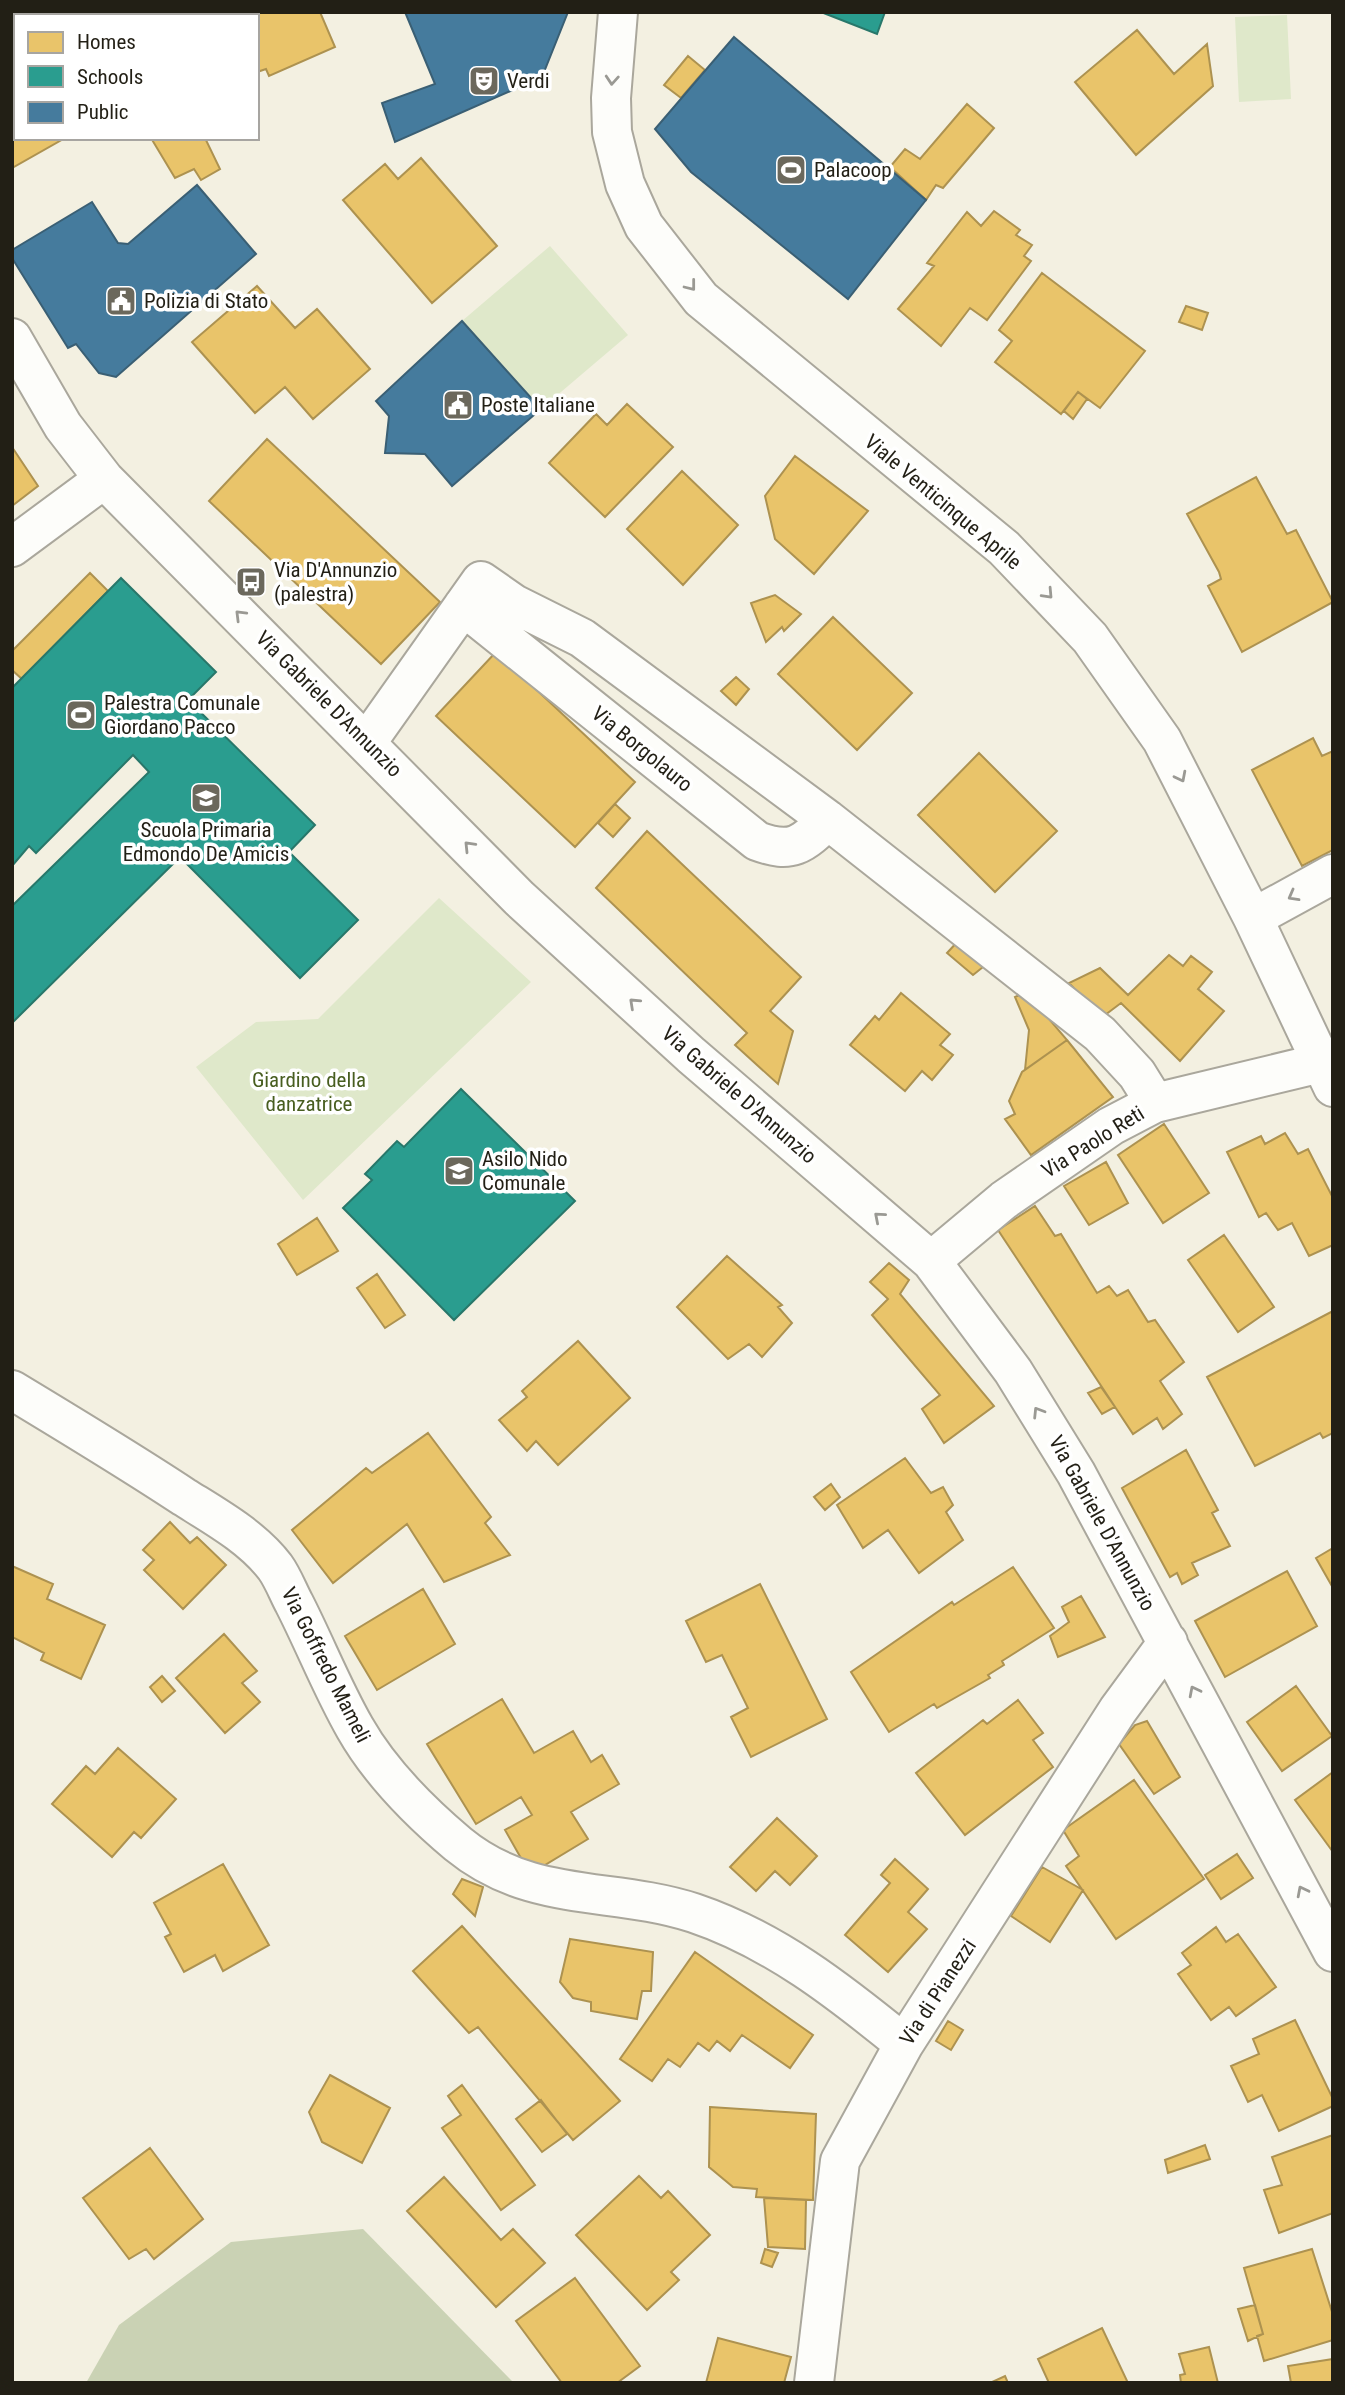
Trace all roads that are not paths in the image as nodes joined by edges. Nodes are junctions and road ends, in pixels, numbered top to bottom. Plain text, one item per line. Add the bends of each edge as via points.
1 (618, 12) edge
2 (12, 338) edge
3 (104, 479) junction
4 (12, 547) edge
5 (463, 606) junction
6 (367, 742) junction
7 (828, 820) junction
8 (1333, 874) edge
9 (1253, 918) junction
10 (1329, 1069) edge
11 (1155, 1103) junction
12 (931, 1261) junction
13 (12, 1390) edge
14 (1168, 1642) junction
15 (1333, 1952) edge
16 (904, 2043) junction
17 (814, 2383) edge

1 -> 9 street, Viale Venticinque Aprile via 612,132 625,184 644,226 701,299 1004,548 1090,638 1162,740
2 - 3 street, Via Gabriele D'Annunzio via 64,426
3 - 4 street
6 -> 3 street, Via Gabriele D'Annunzio
5 - 6 street
5 - 7 street via 481,581 514,604 558,623
5 - 7 street, Via Borgolauro via 757,841 779,849 805,843
12 -> 6 street, Via Gabriele D'Annunzio via 691,1055 539,916
7 - 11 street via 1100,1034 1137,1074
8 -> 9 street
9 - 10 street, Viale Venticinque Aprile
10 - 11 street, Via Paolo Reti
11 - 12 street, Via Paolo Reti via 1111,1126 1003,1200
14 -> 12 street, Via Gabriele D'Annunzio via 1076,1473 1013,1371
13 - 16 street, Via Goffredo Mameli via 250,1541 276,1568 355,1728 378,1762 459,1845 496,1871 542,1887 693,1913 762,1943 828,1982
15 -> 14 street, Via Gabriele D'Annunzio
14 - 16 street, Via di Pianezzi via 1118,1710
16 - 17 street, Via di Pianezzi via 840,2161

